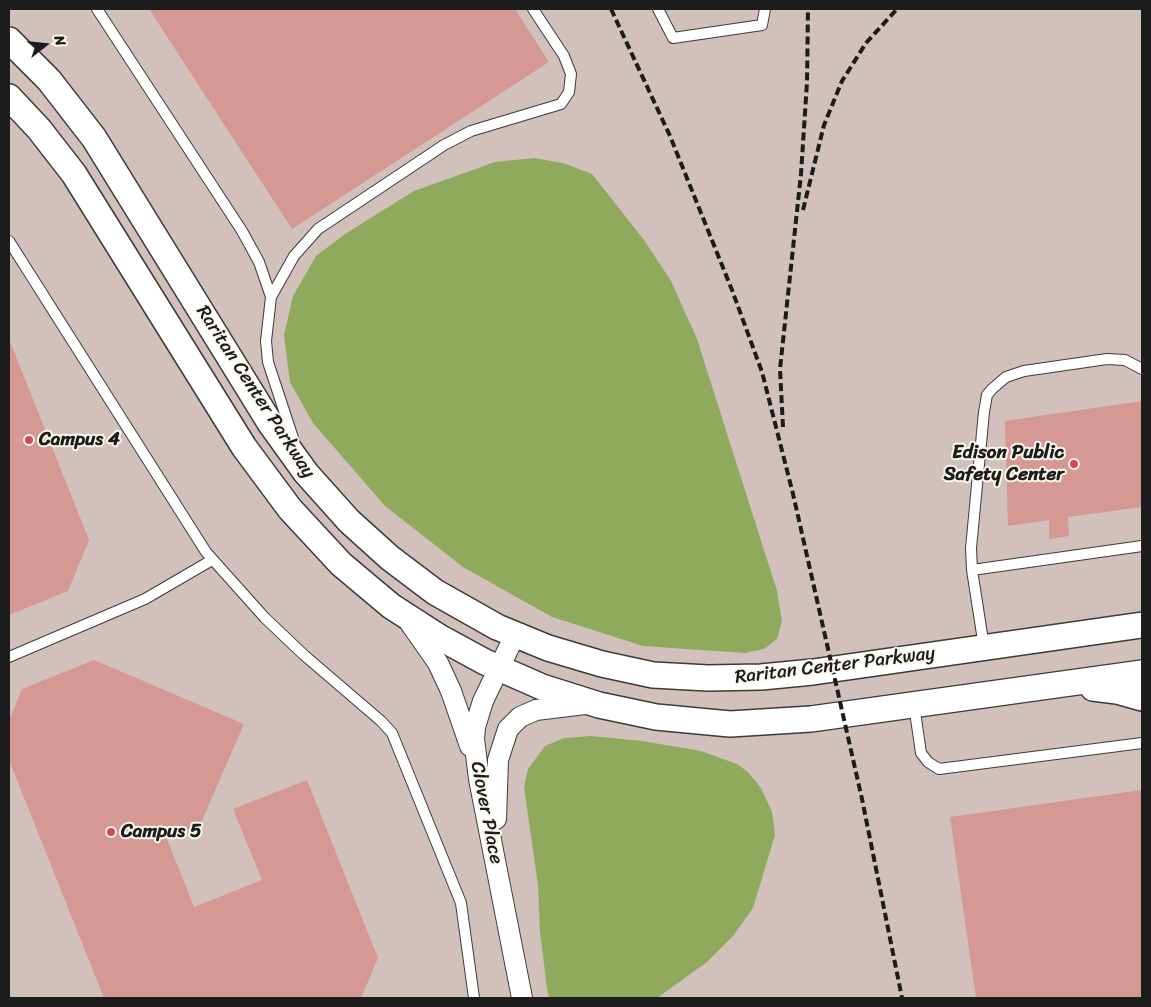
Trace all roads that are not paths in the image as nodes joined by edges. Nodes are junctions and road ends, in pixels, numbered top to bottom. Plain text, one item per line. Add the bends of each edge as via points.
1 (97, 9) edge
2 (533, 9) edge
3 (658, 9) edge
4 (765, 9) edge
5 (9, 40) edge
6 (9, 97) edge
7 (9, 241) edge
8 (271, 297) junction
9 (1142, 369) edge
10 (306, 473) junction
11 (1142, 546) edge
12 (212, 560) junction
13 (972, 570) junction
14 (392, 606) junction
15 (1142, 625) edge
16 (515, 635) junction
17 (984, 647) junction
18 (9, 656) edge
19 (498, 669) junction
20 (1142, 673) edge
21 (1050, 686) junction
22 (1142, 698) edge
23 (599, 705) junction
24 (914, 705) junction
25 (1142, 743) edge
26 (479, 779) junction
27 (500, 888) junction
28 (474, 998) edge
29 (522, 998) edge

1 - 8 lane via 242,231 259,262
2 - 8 lane via 564,56 571,74 570,92 561,104 471,131 436,150 318,229 294,256
3 - 4 lane via 673,38 762,25
5 - 10 street, Raritan Center Parkway via 49,80 94,138 270,423
6 - 14 street, Raritan Center Parkway via 74,174 266,478 314,537
7 - 12 lane
8 - 10 lane via 266,341 268,362
9 - 13 lane via 1125,360 1107,359 1024,371 1006,377 992,388 987,395 984,412
10 - 16 street, Raritan Center Parkway via 348,521 397,564 450,601
11 - 13 lane
12 - 18 lane via 145,599
12 - 28 lane via 272,625 381,721 396,740 461,903
13 - 17 lane
14 - 19 street, Raritan Center Parkway via 439,637
14 - 26 street via 413,627 438,663 466,732
15 - 17 street, Raritan Center Parkway
16 - 17 street, Raritan Center Parkway via 566,654 626,670 699,678 788,674
16 - 19 street, Clover Place
19 - 23 street, Raritan Center Parkway
19 - 26 street, Clover Place via 475,727
20 - 21 street, Raritan Center Parkway
21 - 22 street via 1102,688
21 - 24 street, Raritan Center Parkway
23 - 24 street, Raritan Center Parkway via 692,722 748,724 811,720
23 - 27 street via 575,704 536,710 513,722 504,737 496,783
24 - 25 lane via 921,753 939,769
26 - 27 street, Clover Place
27 - 29 street, Clover Place

